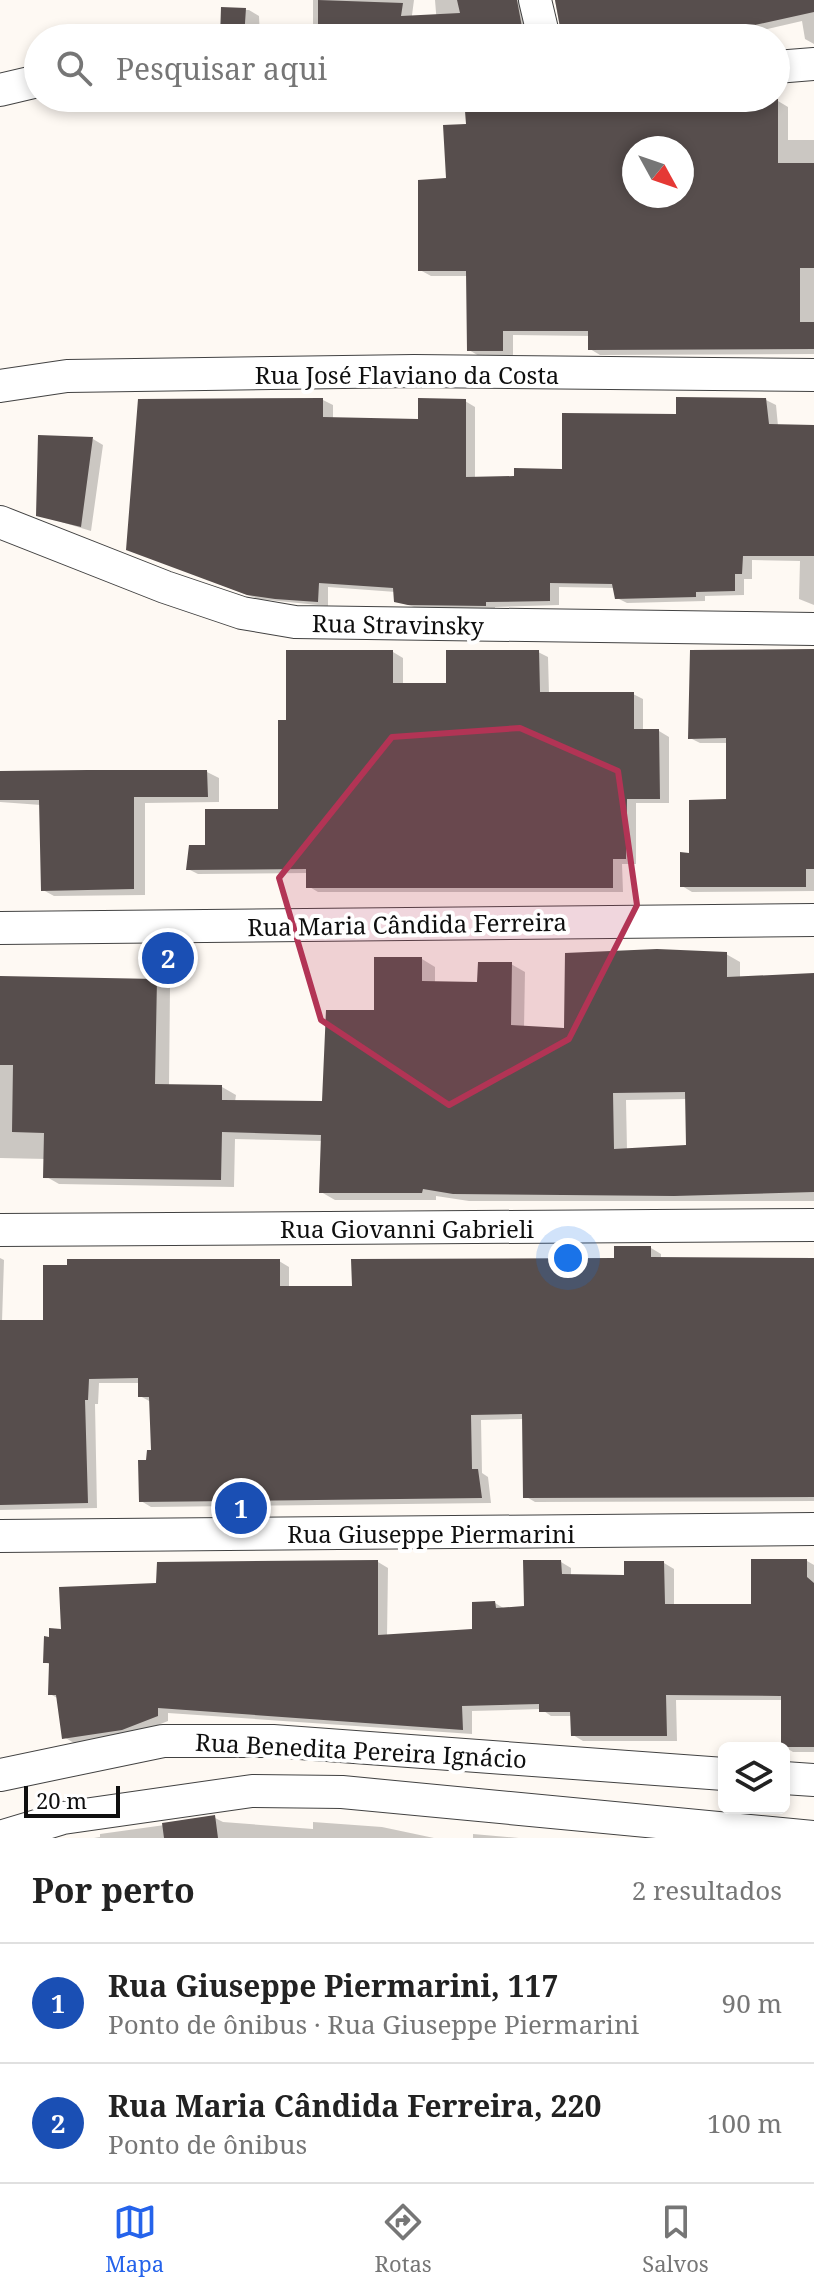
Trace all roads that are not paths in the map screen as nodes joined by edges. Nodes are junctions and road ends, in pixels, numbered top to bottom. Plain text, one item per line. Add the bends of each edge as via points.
1 (535, 0) edge
2 (541, 24) edge
3 (814, 64) edge
4 (790, 66) edge
5 (24, 84) edge
6 (0, 90) edge
7 (814, 375) edge
8 (0, 386) edge
9 (0, 522) edge
10 (814, 629) edge
11 (814, 920) edge
12 (0, 928) edge
13 (814, 1225) edge
14 (0, 1230) edge
15 (814, 1529) edge
16 (0, 1536) edge
17 (718, 1774) edge
18 (0, 1775) edge
19 (790, 1778) edge
20 (814, 1780) edge
21 (0, 1837) edge
22 (814, 1837) edge

1 - 2 street
3 - 4 street
5 - 6 street
7 - 8 street, Rua José Flaviano da Costa via 351,372 67,376
9 - 10 street, Rua Stravinsky via 165,587 242,613 295,622
11 - 12 street, Rua Maria Cândida Ferreira
13 - 14 street, Rua Giovanni Gabrieli
15 - 16 street, Rua Giuseppe Piermarini
17 - 18 street, Rua Benedita Pereira Ignácio via 273,1741 163,1741
19 - 20 street
21 - 22 street, Rua Benedita Pereira Ignácio via 63,1818 252,1791 342,1792

